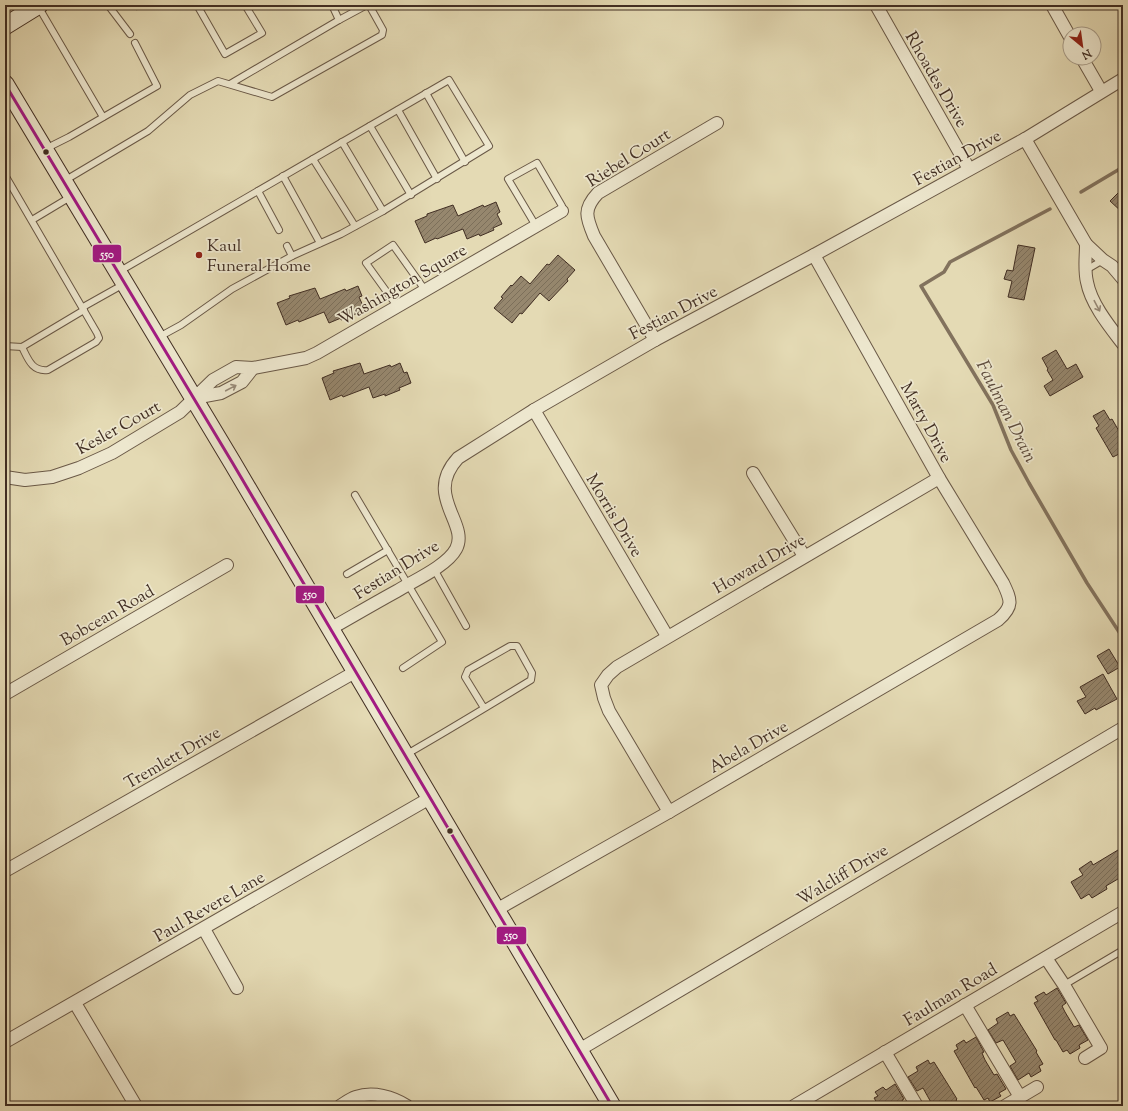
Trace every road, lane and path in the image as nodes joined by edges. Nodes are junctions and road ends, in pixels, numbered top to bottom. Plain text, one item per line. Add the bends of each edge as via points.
1 (38, 5) edge
2 (108, 5) edge
3 (197, 5) edge
4 (245, 5) edge
5 (332, 5) edge
6 (876, 5) edge
7 (1052, 5) edge
8 (339, 20) junction
9 (5, 26) edge
10 (1064, 26) edge
11 (130, 34) dead end
12 (136, 43) dead end
13 (1087, 66) edge
14 (1123, 79) edge
15 (5, 84) edge
16 (230, 84) junction
17 (1101, 91) junction
18 (426, 93) junction
19 (398, 110) junction
20 (103, 117) junction
21 (717, 122) dead end
22 (370, 126) junction
23 (1025, 140) junction
24 (342, 142) junction
25 (45, 149) junction
26 (313, 159) junction
27 (465, 162) junction
28 (969, 169) junction
29 (5, 175) edge
30 (283, 176) junction
31 (437, 179) junction
32 (64, 181) junction
33 (258, 191) junction
34 (411, 195) junction
35 (73, 196) junction
36 (383, 211) junction
37 (562, 211) joint
38 (32, 220) junction
39 (355, 226) junction
40 (536, 226) junction
41 (279, 230) dead end
42 (320, 243) junction
43 (1086, 244) junction
44 (287, 246) dead end
45 (292, 256) junction
46 (814, 256) junction
47 (1103, 260) junction
48 (1086, 270) junction
49 (122, 278) junction
50 (1123, 278) edge
51 (425, 290) junction
52 (397, 306) junction
53 (83, 309) junction
54 (158, 338) junction
55 (655, 340) junction
56 (1123, 344) edge
57 (5, 346) edge
58 (22, 347) junction
59 (194, 398) junction
60 (534, 410) junction
61 (754, 473) dead end
62 (5, 477) edge
63 (939, 478) junction
64 (355, 495) dead end
65 (388, 550) junction
66 (804, 556) junction
67 (228, 565) dead end
68 (434, 569) junction
69 (347, 574) dead end
70 (408, 584) junction
71 (1010, 604) joint
72 (466, 626) dead end
73 (330, 629) junction
74 (667, 636) junction
75 (402, 668) dead end
76 (356, 672) junction
77 (5, 694) edge
78 (484, 708) junction
79 (1123, 728) edge
80 (405, 755) junction
81 (430, 798) junction
82 (669, 812) junction
83 (5, 871) edge
84 (496, 910) junction
85 (1123, 912) edge
86 (204, 928) junction
87 (1123, 950) edge
88 (1046, 958) junction
89 (1064, 985) junction
90 (237, 988) dead end
91 (75, 1003) junction
92 (966, 1005) junction
93 (5, 1042) edge
94 (579, 1050) junction
95 (885, 1052) junction
96 (1085, 1058) dead end
97 (1037, 1087) dead end
98 (1020, 1097) junction
99 (802, 1104) edge
100 (136, 1106) edge
101 (340, 1106) edge
102 (407, 1106) edge
103 (612, 1106) edge
104 (917, 1106) edge
105 (1005, 1106) edge

1 - 9 main road
1 - 20 lane
2 - 11 lane
3 - 4 lane via 225,54 262,33
5 - 8 lane
6 - 28 street, Rhoades Drive
7 - 10 street
8 - 16 lane
8 - 16 lane via 369,6 383,30 382,35 272,97
12 - 20 lane via 157,86
13 - 17 street
14 - 17 street, Festian Drive
15 - 25 main road
16 - 32 lane via 218,81 190,95 148,131
17 - 23 street, Festian Drive
18 - 19 lane
18 - 27 lane
18 - 27 lane via 449,80 489,146
19 - 22 lane
19 - 31 lane
20 - 25 lane
21 - 55 street, Riebel Court via 598,194 590,202 587,210 588,222 594,236
22 - 24 lane
22 - 34 lane
23 - 28 street, Festian Drive
23 - 43 street
24 - 26 lane
24 - 36 lane
25 - 32 main road
26 - 30 lane
26 - 39 lane
27 - 31 lane
28 - 46 street, Festian Drive
29 - 38 lane
30 - 33 lane
30 - 42 lane
31 - 34 lane
32 - 35 main road
33 - 41 lane
33 - 49 lane
34 - 36 lane
35 - 38 lane
35 - 49 main road
36 - 39 lane
37 - 40 street, Washington Square
37 - 40 lane via 562,206 537,163 508,179
38 - 53 lane
39 - 42 lane
40 - 51 street, Washington Square
42 - 45 lane
43 - 47 street
43 - 48 street
44 - 45 lane
45 - 54 lane via 232,289
46 - 55 street, Festian Drive
46 - 63 street, Marty Drive
47 - 48 lane
47 - 50 street
48 -> 56 street via 1091,294 1101,314
49 - 53 lane
49 - 54 main road
51 - 52 street, Washington Square
51 - 52 lane via 393,245 366,263
52 - 59 street, Washington Square via 306,358 252,368 242,382 221,393
53 - 58 lane
53 - 58 lane via 98,333 99,338 96,342 43,371 29,362
54 - 59 main road
55 - 60 street, Festian Drive
57 - 58 lane
59 - 62 street, Kesler Court via 180,412 112,453 79,468 52,477 25,480
59 - 73 main road
60 - 68 street, Festian Drive via 458,458 450,466 446,474 445,497 458,534 458,544 451,556
60 - 74 street, Morris Drive
61 - 66 street
63 - 66 street, Howard Drive
63 - 71 street, Marty Drive via 1003,583
64 - 65 lane
65 - 69 lane
65 - 70 lane
66 - 74 street, Howard Drive
67 - 77 street, Bobcean Road
68 - 70 street, Festian Drive
68 - 72 lane
70 - 73 street, Festian Drive
70 - 75 lane via 442,642
71 - 82 street, Abela Drive via 1006,613 998,620
73 - 76 main road
74 - 82 street, Howard Drive via 617,667 601,685 609,712
76 - 80 main road
76 - 83 street, Tremlett Drive
78 - 78 lane via 465,677 468,670 510,646 517,646 532,673 531,680
78 - 80 lane
79 - 94 street, Walcliff Drive
80 - 81 main road
81 - 84 main road
81 - 86 street, Paul Revere Lane
82 - 84 street, Abela Drive
84 - 94 main road
85 - 88 street, Faulman Road
86 - 90 street
86 - 91 street, Paul Revere Lane
87 - 89 lane
88 - 89 street
88 - 92 street, Faulman Road
89 - 96 street via 1101,1048
91 - 93 street, Paul Revere Lane
91 - 100 street
92 - 95 street, Faulman Road
92 - 98 street
94 - 103 main road
95 - 99 street, Faulman Road
95 - 104 street
97 - 98 street
98 - 105 street
101 - 102 street via 356,1097 370,1094 386,1096

